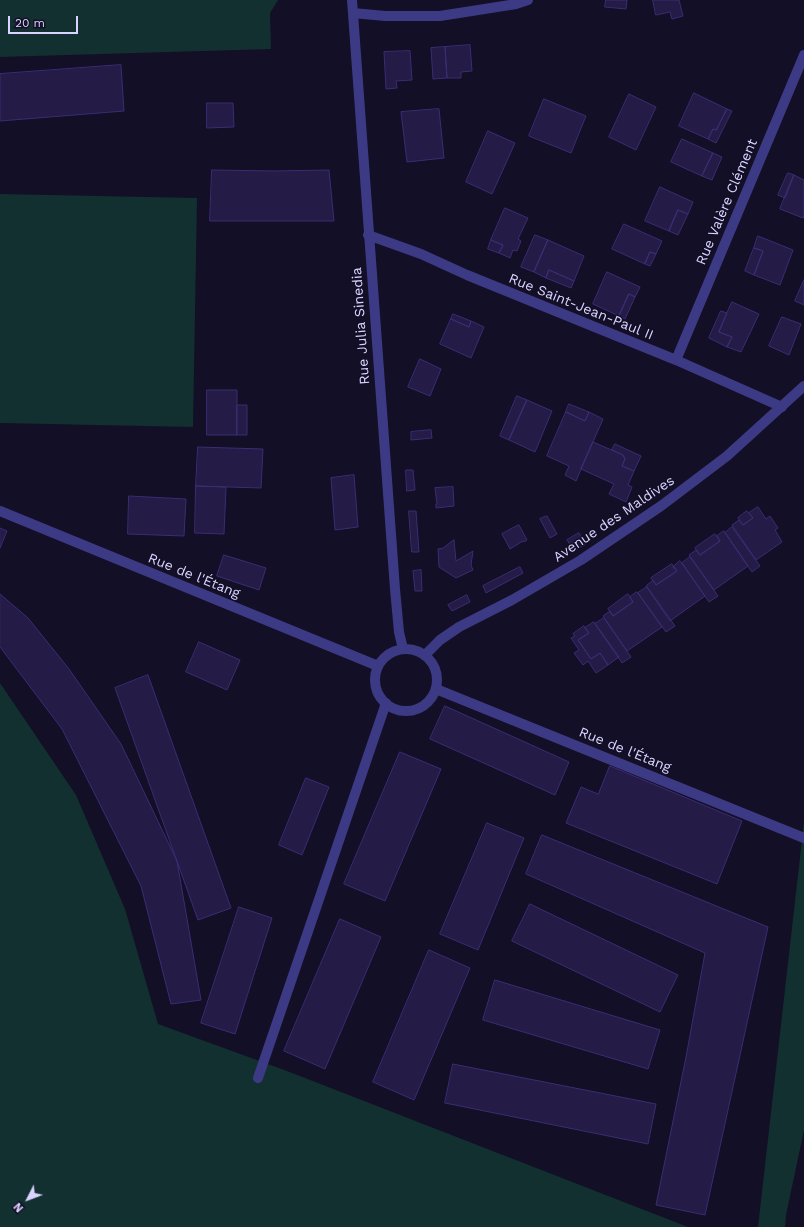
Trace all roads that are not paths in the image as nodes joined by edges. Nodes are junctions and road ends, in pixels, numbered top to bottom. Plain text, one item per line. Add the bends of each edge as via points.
1 (352, 0) edge
2 (528, 0) edge
3 (353, 13) junction
4 (804, 54) edge
5 (368, 235) junction
6 (676, 360) junction
7 (804, 386) edge
8 (782, 407) junction
9 (0, 511) edge
10 (403, 649) junction
11 (425, 655) junction
12 (378, 666) junction
13 (436, 689) junction
14 (386, 703) junction
15 (804, 838) edge
16 (258, 1078) dead end

1 - 3 street, Rue Julia Sinedia
2 - 3 street via 440,16
3 - 5 street, Rue Julia Sinedia
4 - 6 street, Rue Valère Clément
5 - 6 street, Rue Saint-Jean-Paul II via 421,254
5 - 10 street, Rue Julia Sinedia via 395,589
6 - 8 street, Rue Saint-Jean-Paul II
7 - 8 street, Avenue des Maldives
8 - 11 street, Avenue des Maldives via 726,456 661,506 581,560 459,627 440,640
9 - 12 street, Rue de l'Étang
10 - 11 street
10 - 12 street via 391,652
11 - 13 street via 433,664 437,675
12 - 14 street via 375,679 378,693
13 - 14 street via 430,700 421,707 411,710 399,710
13 - 15 street, Rue de l'Étang
14 - 16 street

